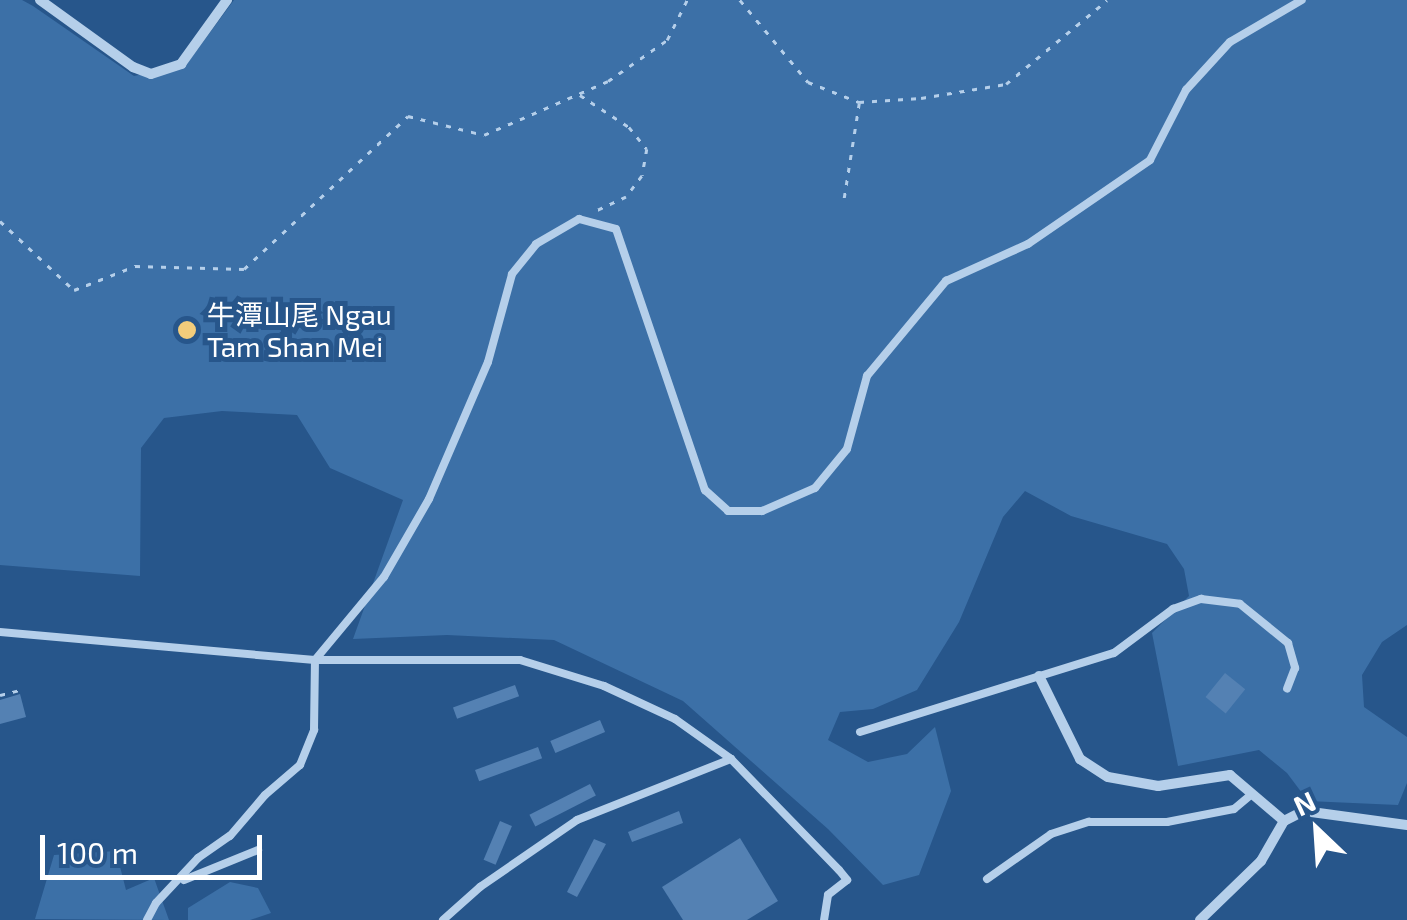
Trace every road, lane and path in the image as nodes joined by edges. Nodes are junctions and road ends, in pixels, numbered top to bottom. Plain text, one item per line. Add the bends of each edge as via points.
1 (40, 0) edge
2 (227, 0) edge
3 (687, 0) edge
4 (740, 0) edge
5 (1107, 0) edge
6 (1302, 0) edge
7 (578, 94) junction
8 (859, 102) junction
9 (844, 198) dead end
10 (579, 218) junction
11 (0, 220) edge
12 (0, 632) edge
13 (315, 660) junction
14 (1038, 676) junction
15 (1287, 689) dead end
16 (20, 690) dead end
17 (0, 695) edge
18 (860, 732) dead end
19 (731, 759) junction
20 (1252, 794) junction
21 (1284, 821) junction
22 (1407, 825) edge
23 (258, 850) dead end
24 (987, 880) dead end
25 (180, 881) junction
26 (1204, 919) edge
27 (147, 920) edge
28 (443, 920) edge
29 (824, 920) edge

1 - 2 street via 132,67 152,74 182,64
3 - 7 path via 667,40 608,82
4 - 8 path via 808,82
5 - 8 path via 1006,84
6 - 10 lane via 1230,42 1186,90 1150,160 1028,244 946,281 866,376 847,448 815,488 762,510 728,511 705,490 616,228
7 - 10 path via 630,127 646,149 642,176 626,197
7 - 11 path via 484,135 408,116 244,269 136,266 74,290
8 - 9 path
10 - 13 lane via 536,244 512,274 488,362 428,500 384,577
12 - 13 lane
13 - 19 lane via 520,660 658,711
13 - 25 lane via 314,730 300,766
14 - 15 lane via 1114,653 1173,608 1202,599 1240,604 1288,644 1296,668
14 - 18 lane
14 - 20 street via 1080,759 1108,777 1158,786 1230,775
16 - 17 path
19 - 28 lane via 578,820
19 - 29 lane via 847,880 828,895
20 - 21 street
20 - 24 lane via 1234,808 1167,822 1089,822 1051,834
21 - 22 street via 1304,811
21 - 26 street via 1261,862
23 - 25 lane
25 - 27 lane

